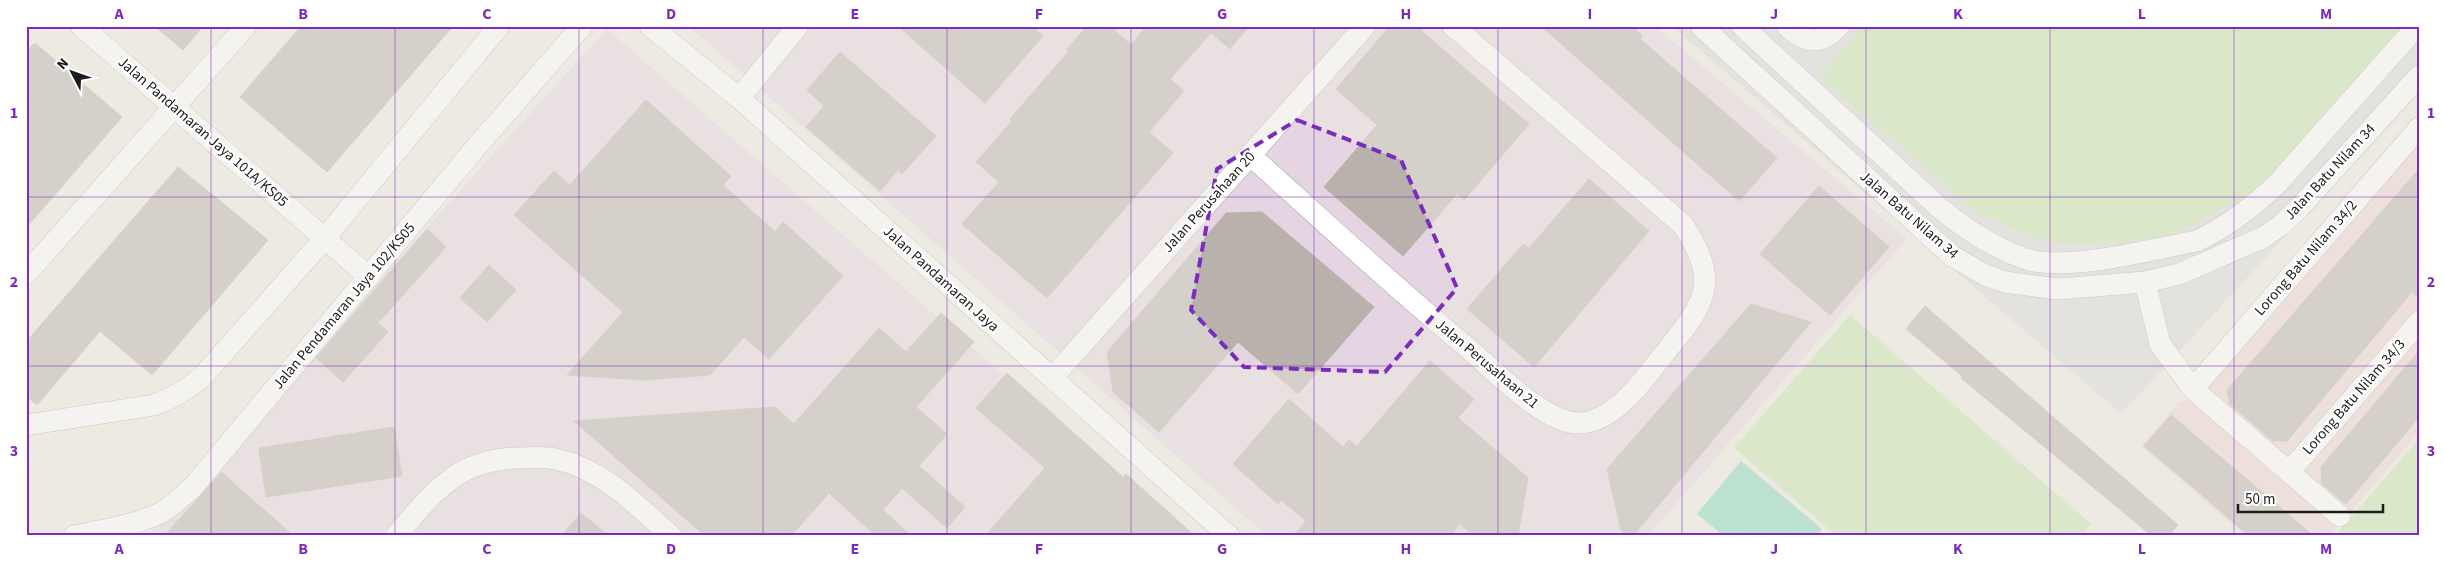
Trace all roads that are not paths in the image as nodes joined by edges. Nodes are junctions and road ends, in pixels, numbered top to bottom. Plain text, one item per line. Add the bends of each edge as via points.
1 (81, 26) edge
2 (246, 26) edge
3 (500, 26) edge
4 (582, 26) edge
5 (650, 26) edge
6 (798, 26) edge
7 (1366, 26) edge
8 (1453, 26) edge
9 (1702, 26) edge
10 (1712, 26) edge
11 (1742, 26) edge
12 (1787, 26) edge
13 (1838, 26) edge
14 (2417, 26) edge
15 (1736, 57) junction
16 (2419, 76) edge
17 (739, 98) junction
18 (173, 106) junction
19 (2419, 128) edge
20 (1251, 156) junction
21 (325, 238) junction
22 (2196, 242) junction
23 (2094, 260) junction
24 (26, 274) edge
25 (369, 277) junction
26 (2145, 282) junction
27 (2419, 322) edge
28 (1052, 378) junction
29 (2193, 389) junction
30 (26, 426) edge
31 (2289, 472) junction
32 (2340, 516) dead end
33 (74, 536) edge
34 (396, 536) edge
35 (671, 536) edge
36 (1229, 536) edge

1 - 18 street, Jalan Pandamaran Jaya 101A/KS05
2 - 18 street
3 - 21 street
4 - 25 street, Jalan Pendamaran Jaya 102/KS05
5 - 17 street, Jalan Pandamaran Jaya
6 - 17 street
7 - 20 street, Jalan Perusahaan 20
8 - 20 street, Jalan Perusahaan 21 via 1683,225 1697,246 1705,272 1703,295 1694,318 1621,405 1604,417 1583,423 1564,422 1539,408 1422,310
9 - 15 street, Jalan Batu Nilam 34
10 - 15 street
11 - 23 street, Jalan Batu Nilam 34 via 1942,210 1972,233 2025,259 2051,263
12 - 13 street via 1795,34 1810,40 1824,40
14 - 22 street, Jalan Batu Nilam 34 via 2278,183 2261,199
15 - 26 street, Jalan Batu Nilam 34 via 1931,238 1952,256 1985,275 2005,282 2058,289
16 - 26 street, Jalan Batu Nilam 34 via 2281,225 2264,237 2199,266 2164,279
17 - 28 street, Jalan Pandamaran Jaya
18 - 21 street, Jalan Pandamaran Jaya 101A/KS05
18 - 24 street
19 - 29 street, Lorong Batu Nilam 34/2
20 - 28 street, Jalan Perusahaan 20
21 - 25 street, Jalan Pandamaran Jaya 101A/KS05
21 - 30 street via 202,377 173,398 154,405
22 - 23 street, Jalan Batu Nilam 34
22 - 26 street
23 - 26 street
25 - 33 street, Jalan Pendamaran Jaya 102/KS05 via 213,464 174,504 159,514 134,523
26 - 29 street via 2160,344
27 - 31 street, Lorong Batu Nilam 34/3
28 - 36 street, Jalan Pandamaran Jaya
29 - 31 street
31 - 32 street
34 - 35 street via 447,482 469,468 483,462 531,458 553,458 598,477 625,494

